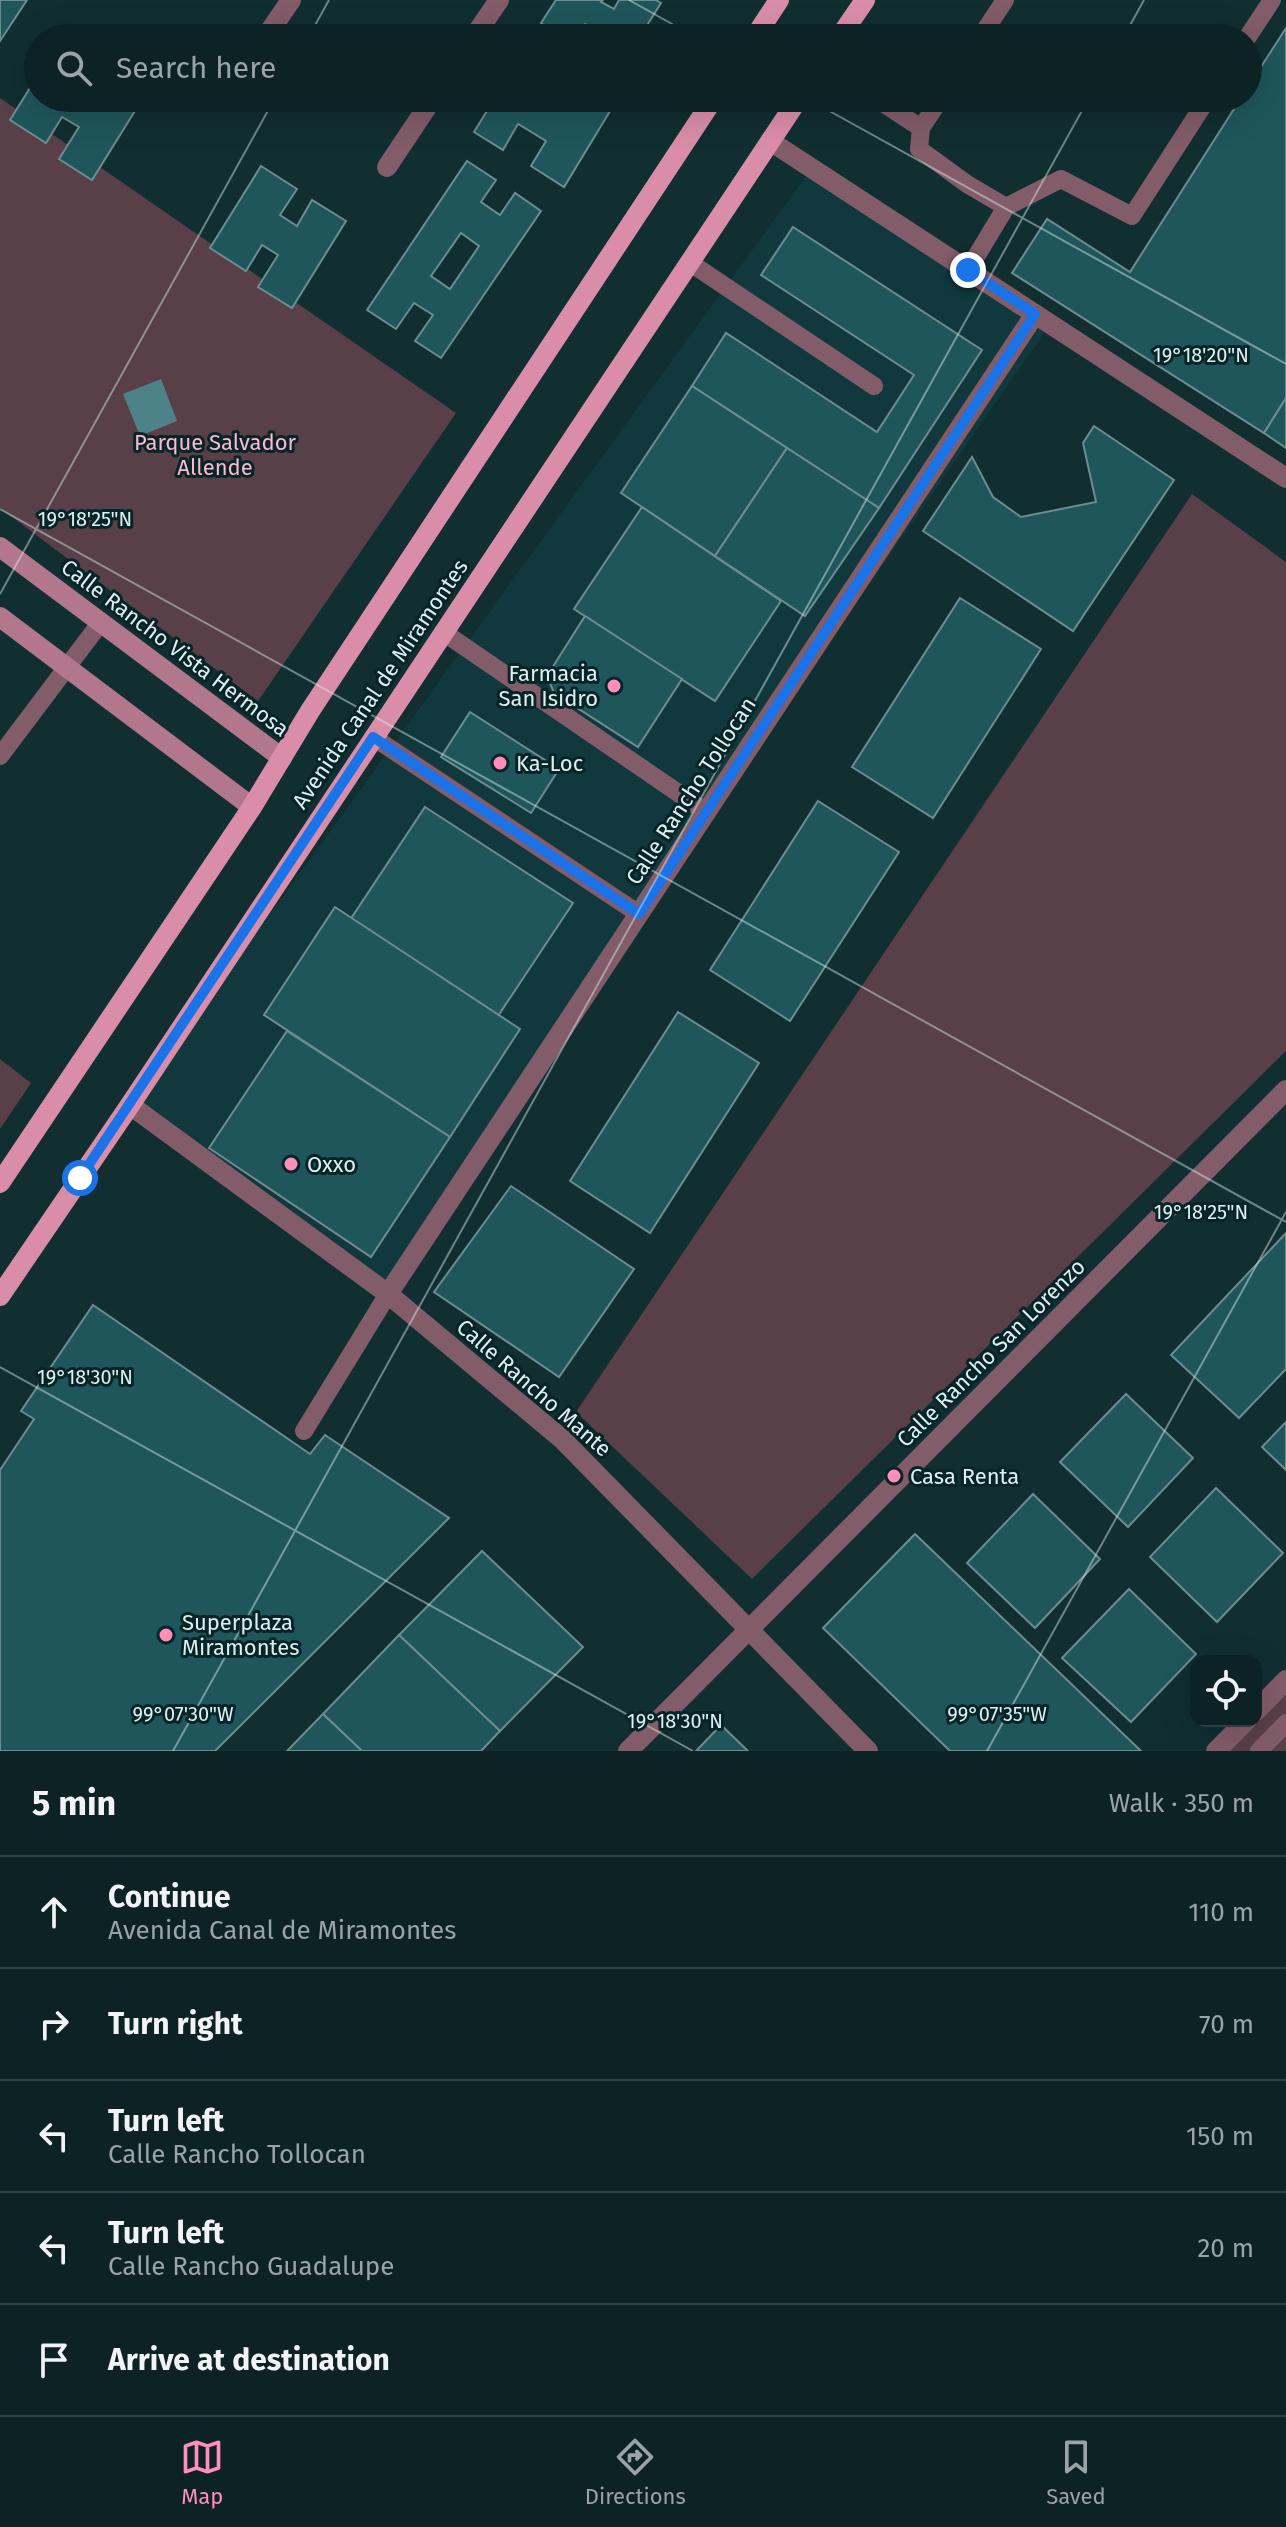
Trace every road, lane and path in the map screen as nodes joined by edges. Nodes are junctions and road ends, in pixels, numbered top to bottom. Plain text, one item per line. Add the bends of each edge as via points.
1 (291, 0) edge
2 (499, 0) edge
3 (779, 0) edge
4 (865, 0) edge
5 (1005, 0) edge
6 (1272, 0) edge
7 (275, 24) edge
8 (483, 24) edge
9 (763, 24) edge
10 (849, 24) edge
11 (989, 24) edge
12 (1256, 24) edge
13 (424, 112) edge
14 (705, 112) edge
15 (790, 112) edge
16 (896, 112) edge
17 (932, 112) edge
18 (1199, 112) edge
19 (921, 128) junction
20 (770, 141) junction
21 (387, 167) dead end
22 (1006, 207) junction
23 (689, 262) junction
24 (968, 270) junction
25 (1035, 314) junction
26 (874, 386) dead end
27 (1286, 478) edge
28 (0, 547) edge
29 (2, 622) edge
30 (101, 622) junction
31 (443, 632) junction
32 (67, 667) junction
33 (373, 737) junction
34 (0, 756) edge
35 (282, 758) junction
36 (252, 807) junction
37 (706, 812) junction
38 (639, 914) junction
39 (1286, 1090) edge
40 (130, 1105) junction
41 (0, 1183) edge
42 (388, 1294) junction
43 (0, 1296) edge
44 (304, 1431) dead end
45 (748, 1631) junction
46 (1286, 1680) edge
47 (1262, 1705) edge
48 (1286, 1723) edge
49 (1240, 1727) edge
50 (628, 1751) edge
51 (868, 1751) edge
52 (1216, 1751) edge
53 (1259, 1751) edge

1 - 7 street
2 - 8 street
3 - 9 main road
4 - 10 main road
5 - 11 lane
6 - 12 lane
13 - 21 street
14 - 35 main road, Avenida Canal de Miramontes
15 - 20 main road, Avenida Canal de Miramontes
16 - 19 lane
17 - 19 lane
18 - 22 lane via 1132,216 1061,179
19 - 22 lane via 919,149
20 - 23 main road, Avenida Canal de Miramontes
20 - 24 street
22 - 24 lane
23 - 26 lane
23 - 31 main road, Avenida Canal de Miramontes
24 - 25 street
25 - 27 street
25 - 37 street, Calle Rancho Tollocan
28 - 30 street, Calle Rancho Vista Hermosa
29 - 32 street
30 - 32 lane
30 - 35 street, Calle Rancho Vista Hermosa
31 - 33 main road, Avenida Canal de Miramontes
31 - 37 lane
32 - 34 lane
32 - 36 street
33 - 38 lane
33 - 40 main road, Avenida Canal de Miramontes
35 - 36 main road, Avenida Canal de Miramontes
36 - 41 main road, Avenida Canal de Miramontes
37 - 38 street, Calle Rancho Tollocan
38 - 42 street, Calle Rancho Tollocan
39 - 45 street, Calle Rancho San Lorenzo
40 - 42 street, Calle Rancho Mante
40 - 43 main road, Avenida Canal de Miramontes
42 - 44 lane
42 - 45 street, Calle Rancho Mante via 562,1439
45 - 50 street, Calle Rancho San Lorenzo
45 - 51 street, Calle Rancho Mante
46 - 47 street
48 - 53 lane
49 - 52 street

